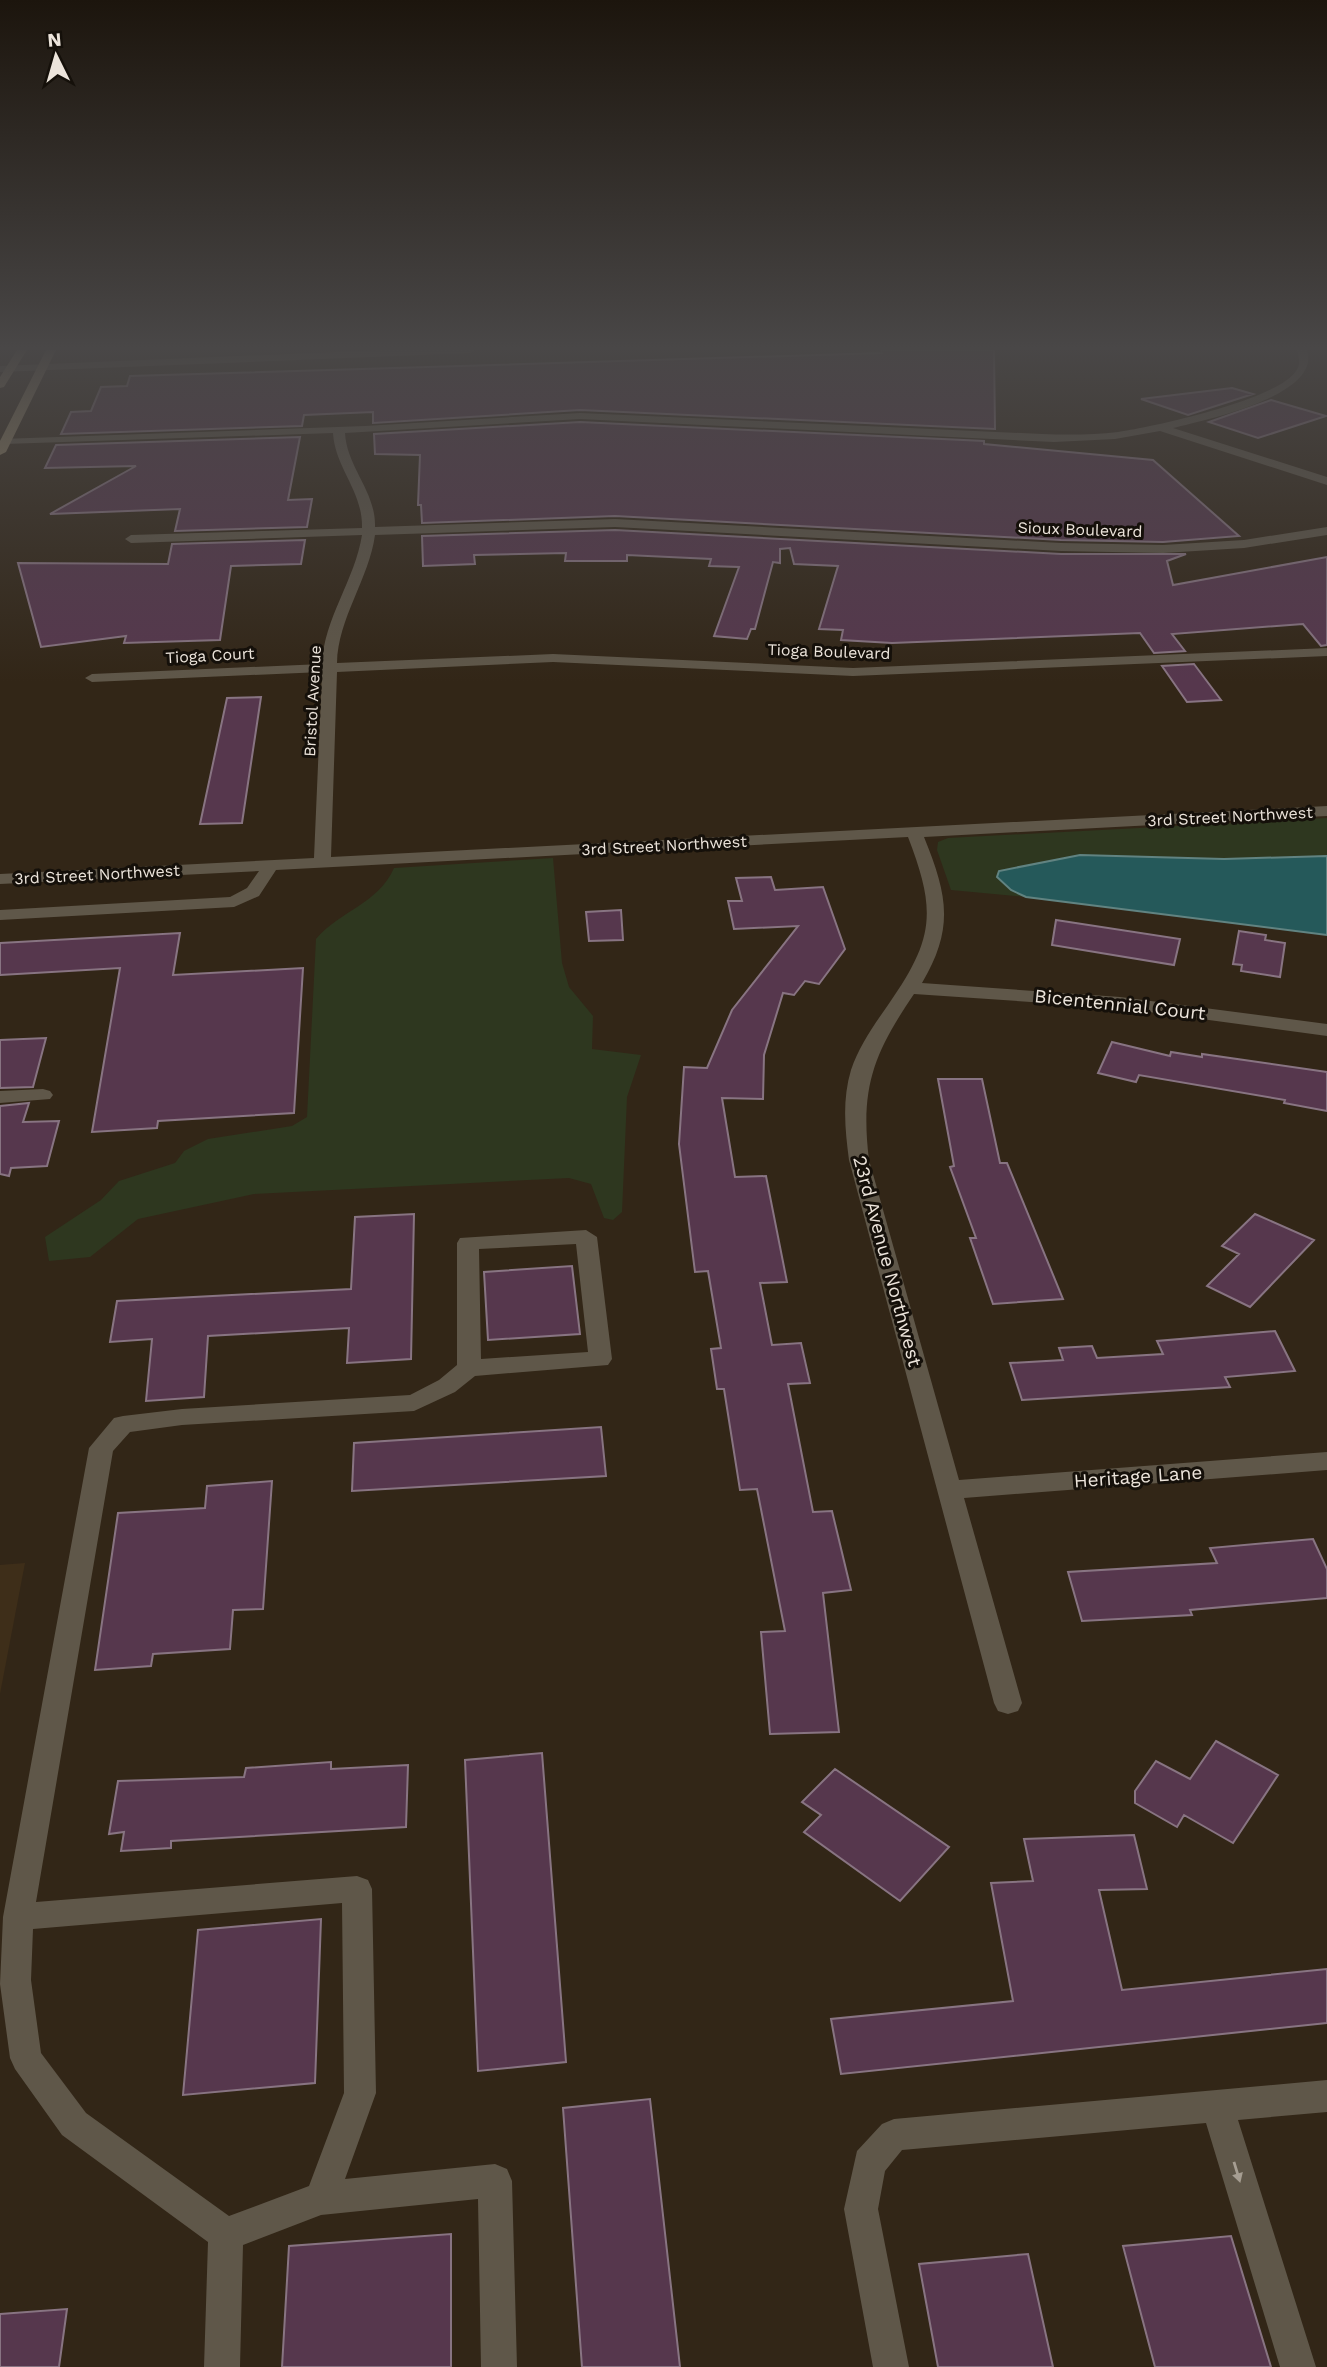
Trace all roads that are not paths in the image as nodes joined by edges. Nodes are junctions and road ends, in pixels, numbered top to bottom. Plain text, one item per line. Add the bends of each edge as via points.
1 (343, 460) edge
2 (1263, 460) edge
3 (1327, 481) edge
4 (369, 530) junction
5 (1327, 531) edge
6 (131, 539) dead end
7 (1327, 652) edge
8 (330, 667) junction
9 (92, 678) dead end
10 (1327, 811) edge
11 (914, 832) junction
12 (322, 863) junction
13 (271, 865) junction
14 (0, 879) edge
15 (0, 915) edge
16 (912, 988) junction
17 (1327, 1030) edge
18 (43, 1096) dead end
19 (0, 1097) edge
20 (469, 1368) junction
21 (1327, 1461) edge
22 (949, 1490) junction
23 (1008, 1703) dead end
24 (18, 1917) junction
25 (1327, 2096) edge
26 (1217, 2106) junction
27 (321, 2198) junction
28 (226, 2234) junction
29 (222, 2367) edge
30 (499, 2367) edge
31 (891, 2367) edge
32 (1298, 2367) edge

1 - 4 street, Bristol Avenue via 366,499
2 - 3 street
4 - 5 street, Sioux Boulevard via 615,523 1117,549 1244,544
4 - 6 street, Sioux Boulevard
4 - 8 street, Bristol Avenue via 365,564 334,629
7 - 8 street, Tioga Boulevard via 880,671 601,659
8 - 9 street, Tioga Court
8 - 12 street, Bristol Avenue
10 - 11 street, 3rd Street Northwest
11 - 12 street, 3rd Street Northwest
11 - 16 street, 23rd Avenue Northwest via 937,906 928,960
12 - 13 street, 3rd Street Northwest
13 - 14 street, 3rd Street Northwest
13 - 15 street via 253,892 234,902
16 - 17 street, Bicentennial Court via 1077,998
16 - 22 street, 23rd Avenue Northwest via 867,1055 856,1088 853,1123 859,1160
18 - 19 street
20 - 20 street via 468,1243 586,1237 600,1359
20 - 24 street via 414,1403 123,1424 101,1448
21 - 22 street, Heritage Lane
22 - 23 street, 23rd Avenue Northwest
24 - 27 street via 357,1889 360,2093
24 - 28 street via 15,1980 26,2058 74,2124
25 - 26 street
26 - 31 street via 894,2135 869,2163 861,2209
26 -> 32 street
27 - 28 street
27 - 30 street via 495,2181
28 - 29 street

